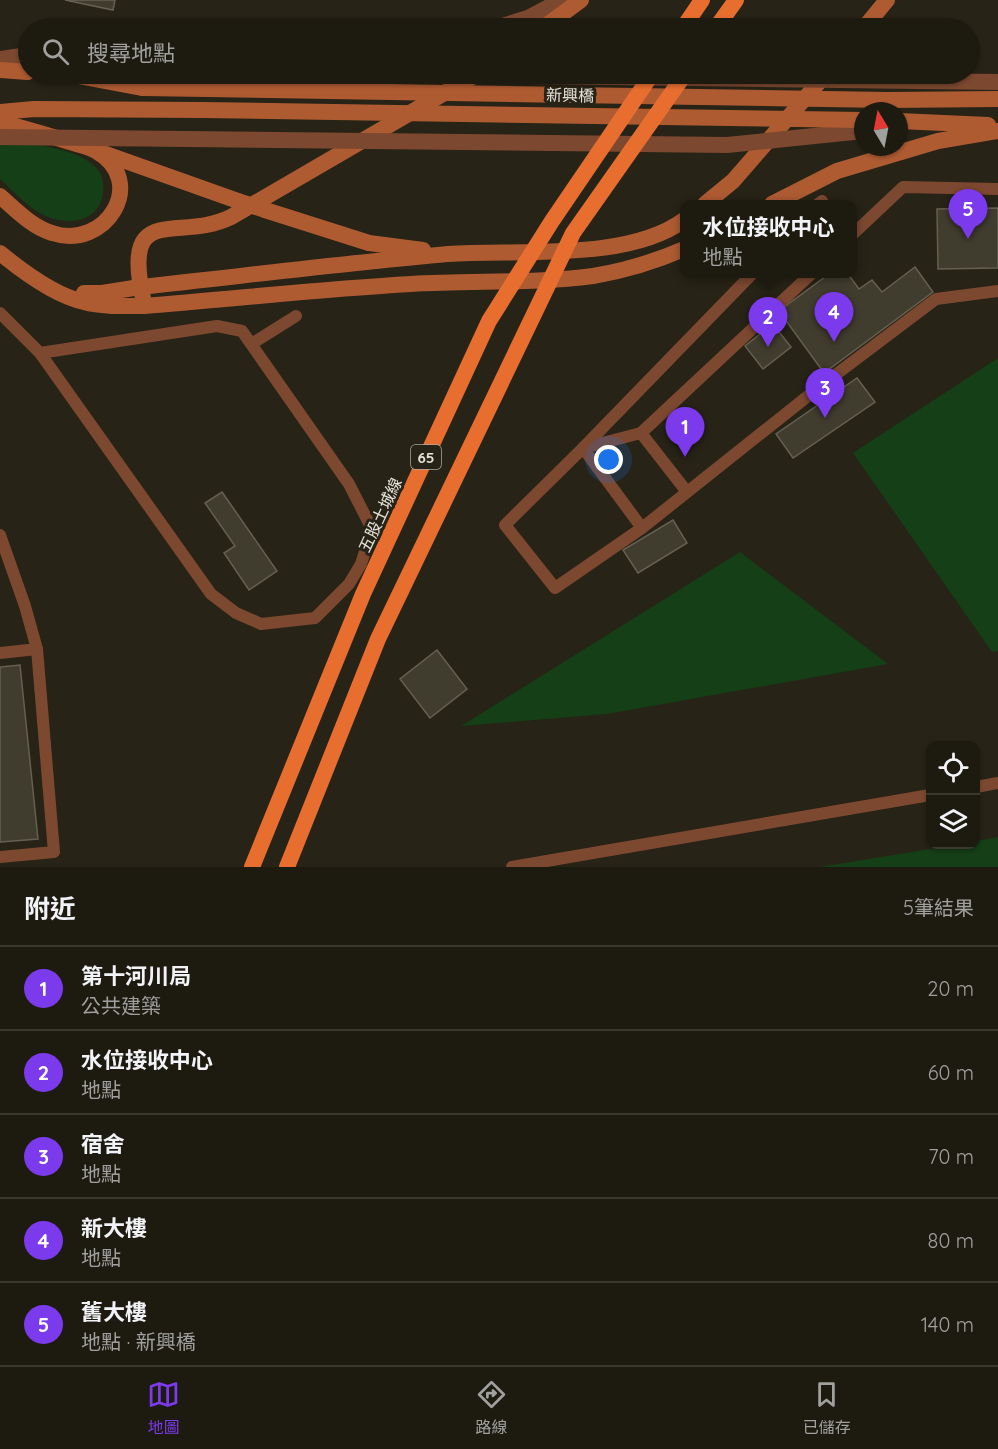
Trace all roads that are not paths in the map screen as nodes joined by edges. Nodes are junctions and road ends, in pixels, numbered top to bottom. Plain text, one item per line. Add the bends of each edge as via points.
1 (562, 0) edge
2 (581, 0) edge
3 (702, 0) edge
4 (736, 0) edge
5 (887, 0) edge
6 (528, 18) edge
7 (557, 18) edge
8 (690, 18) edge
9 (723, 18) edge
10 (872, 18) edge
11 (18, 56) edge
12 (0, 59) edge
13 (0, 70) edge
14 (18, 71) edge
15 (980, 82) edge
16 (998, 82) edge
17 (121, 84) edge
18 (460, 84) edge
19 (645, 84) edge
20 (678, 84) edge
21 (817, 84) edge
22 (998, 99) edge
23 (0, 112) edge
24 (854, 120) edge
25 (908, 121) edge
26 (0, 122) edge
27 (990, 125) edge
28 (998, 131) edge
29 (854, 132) edge
30 (0, 137) edge
31 (96, 151) junction
32 (998, 189) edge
33 (0, 196) edge
34 (710, 200) edge
35 (780, 200) edge
36 (680, 222) edge
37 (857, 230) edge
38 (680, 250) edge
39 (0, 253) edge
40 (451, 254) junction
41 (747, 278) edge
42 (806, 278) edge
43 (140, 287) junction
44 (998, 291) edge
45 (61, 293) junction
46 (144, 306) junction
47 (0, 313) edge
48 (296, 316) dead end
49 (252, 343) junction
50 (40, 353) junction
51 (641, 434) junction
52 (583, 448) junction
53 (687, 492) junction
54 (642, 528) junction
55 (0, 535) edge
56 (37, 649) junction
57 (0, 653) edge
58 (998, 783) edge
59 (980, 786) edge
60 (926, 796) edge
61 (4, 857) edge
62 (17, 867) edge
63 (252, 867) edge
64 (287, 867) edge
65 (512, 867) edge

1 - 6 street
2 - 7 main road
3 - 8 highway
4 - 9 highway
5 - 10 main road
11 - 12 street
13 - 14 main road
15 - 16 street, bridge
17 - 22 main road, 新興橋, bridge via 142,88
18 - 43 main road via 218,224 169,227 153,232 141,244 137,263
19 - 63 highway, 五股土城線 / 65, bridge via 489,321 363,594
20 - 64 highway, 65, bridge via 573,233 378,639
21 - 34 main road via 733,181
23 - 24 main road, 新興橋, bridge via 202,110
25 - 27 main road
26 - 31 main road
28 - 35 main road via 938,141 837,171
29 - 30 street, bridge via 727,145
31 - 33 main road via 111,163 120,183 120,199 107,222 94,231 78,236 50,232 30,222
31 - 40 main road, bridge via 369,243
32 - 37 lane via 903,187
36 - 40 main road via 641,241 587,249
38 - 46 main road via 593,276 410,284
39 - 45 main road
40 - 43 main road
41 - 52 lane
42 - 51 lane
43 - 45 main road via 102,294
43 - 46 main road
44 - 53 lane via 936,299
45 - 46 main road via 82,302
47 - 50 lane
48 - 49 lane
49 - 50 lane via 242,331 217,326
49 - 50 lane via 350,484 372,529 361,564 349,584 315,618 261,624 236,613 211,594
51 - 52 lane
51 - 53 lane
52 - 54 lane
52 - 54 lane via 505,525 555,588
53 - 54 lane
55 - 56 lane
56 - 57 lane
56 - 61 lane via 54,852
58 - 59 lane
60 - 65 lane
61 - 62 lane

